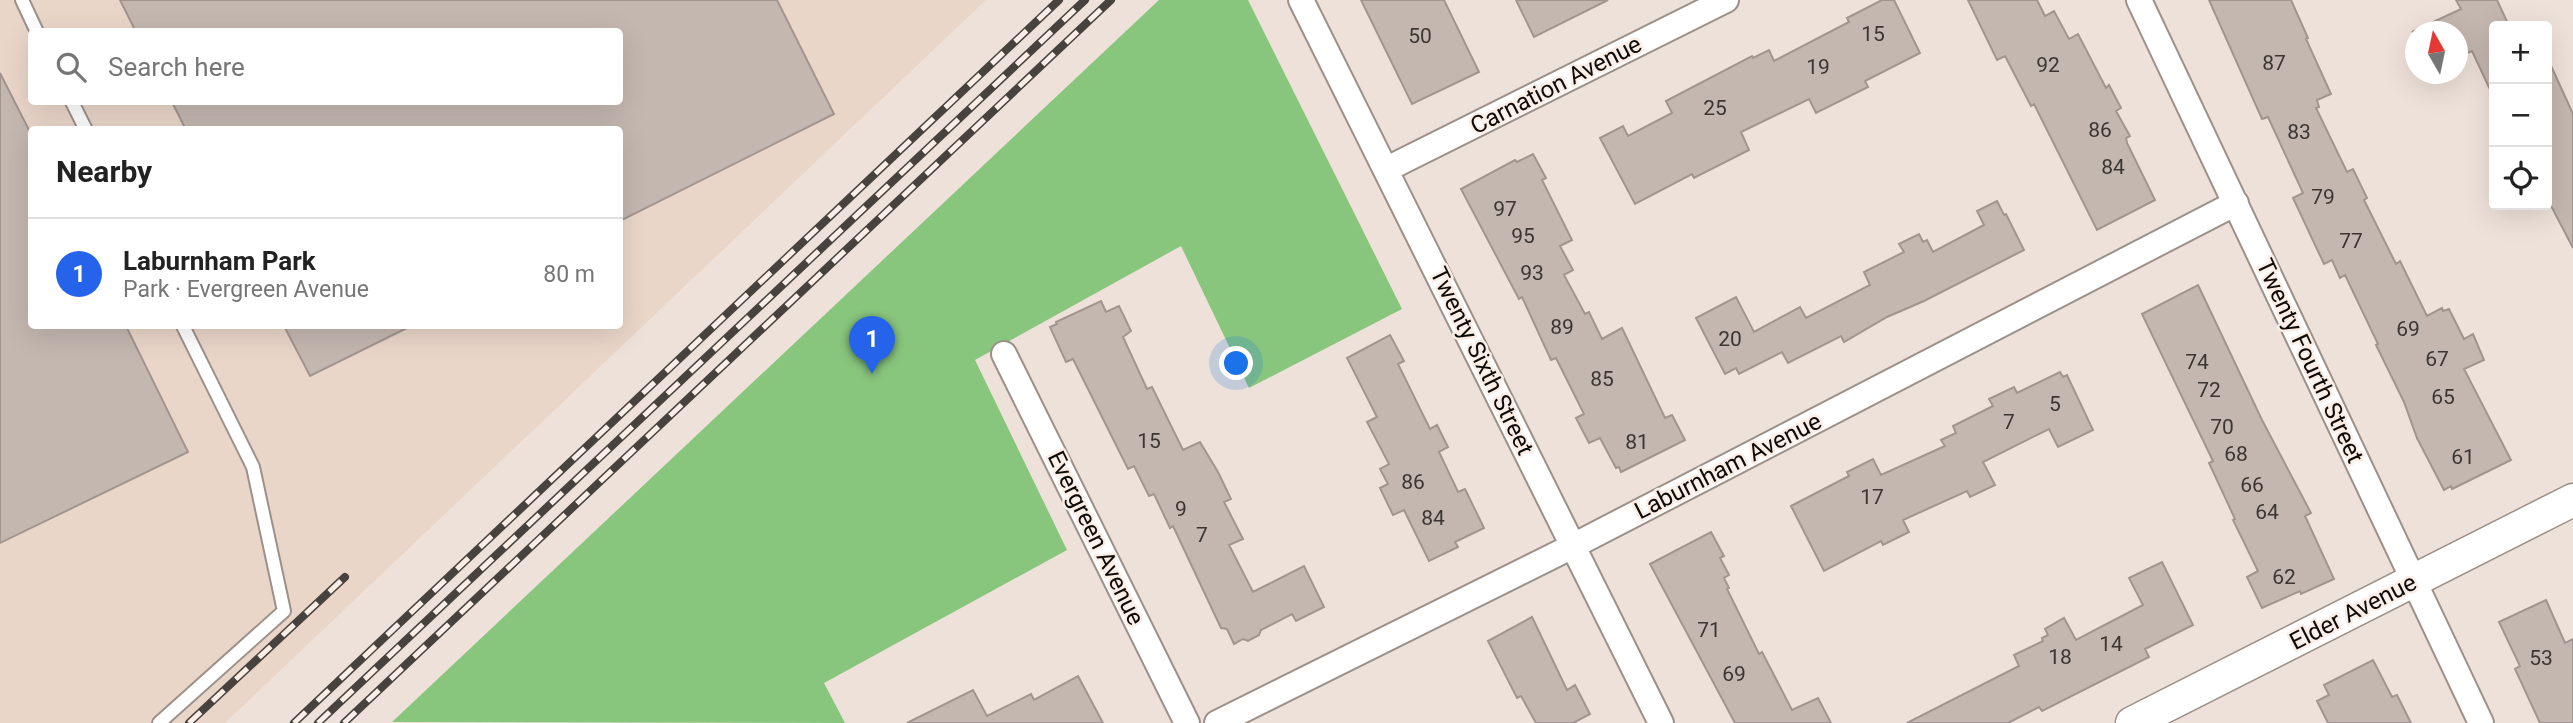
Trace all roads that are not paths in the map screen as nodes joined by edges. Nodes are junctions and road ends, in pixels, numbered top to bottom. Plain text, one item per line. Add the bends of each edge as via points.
1 (22, 0) edge
2 (1301, 0) edge
3 (1726, 0) edge
4 (2139, 0) edge
5 (35, 28) edge
6 (74, 105) edge
7 (84, 126) edge
8 (1387, 169) junction
9 (2236, 203) junction
10 (184, 329) edge
11 (1004, 354) dead end
12 (2573, 500) edge
13 (1573, 546) junction
14 (2413, 582) junction
15 (159, 723) edge
16 (1187, 723) edge
17 (1217, 723) edge
18 (1661, 723) edge
19 (2132, 723) edge
20 (2482, 723) edge

1 - 5 lane
2 - 8 street, Twenty Sixth Street
3 - 8 street, Carnation Avenue
4 - 9 street, Twenty Fourth Street
6 - 7 lane
8 - 13 street, Twenty Sixth Street
9 - 13 street, Laburnham Avenue
9 - 14 street, Twenty Fourth Street
10 - 15 lane via 253,467 284,611
11 - 16 street, Evergreen Avenue
12 - 14 street, Elder Avenue
13 - 17 street, Laburnham Avenue
13 - 18 street, Twenty Sixth Street
14 - 19 street, Elder Avenue
14 - 20 street, Twenty Fourth Street

